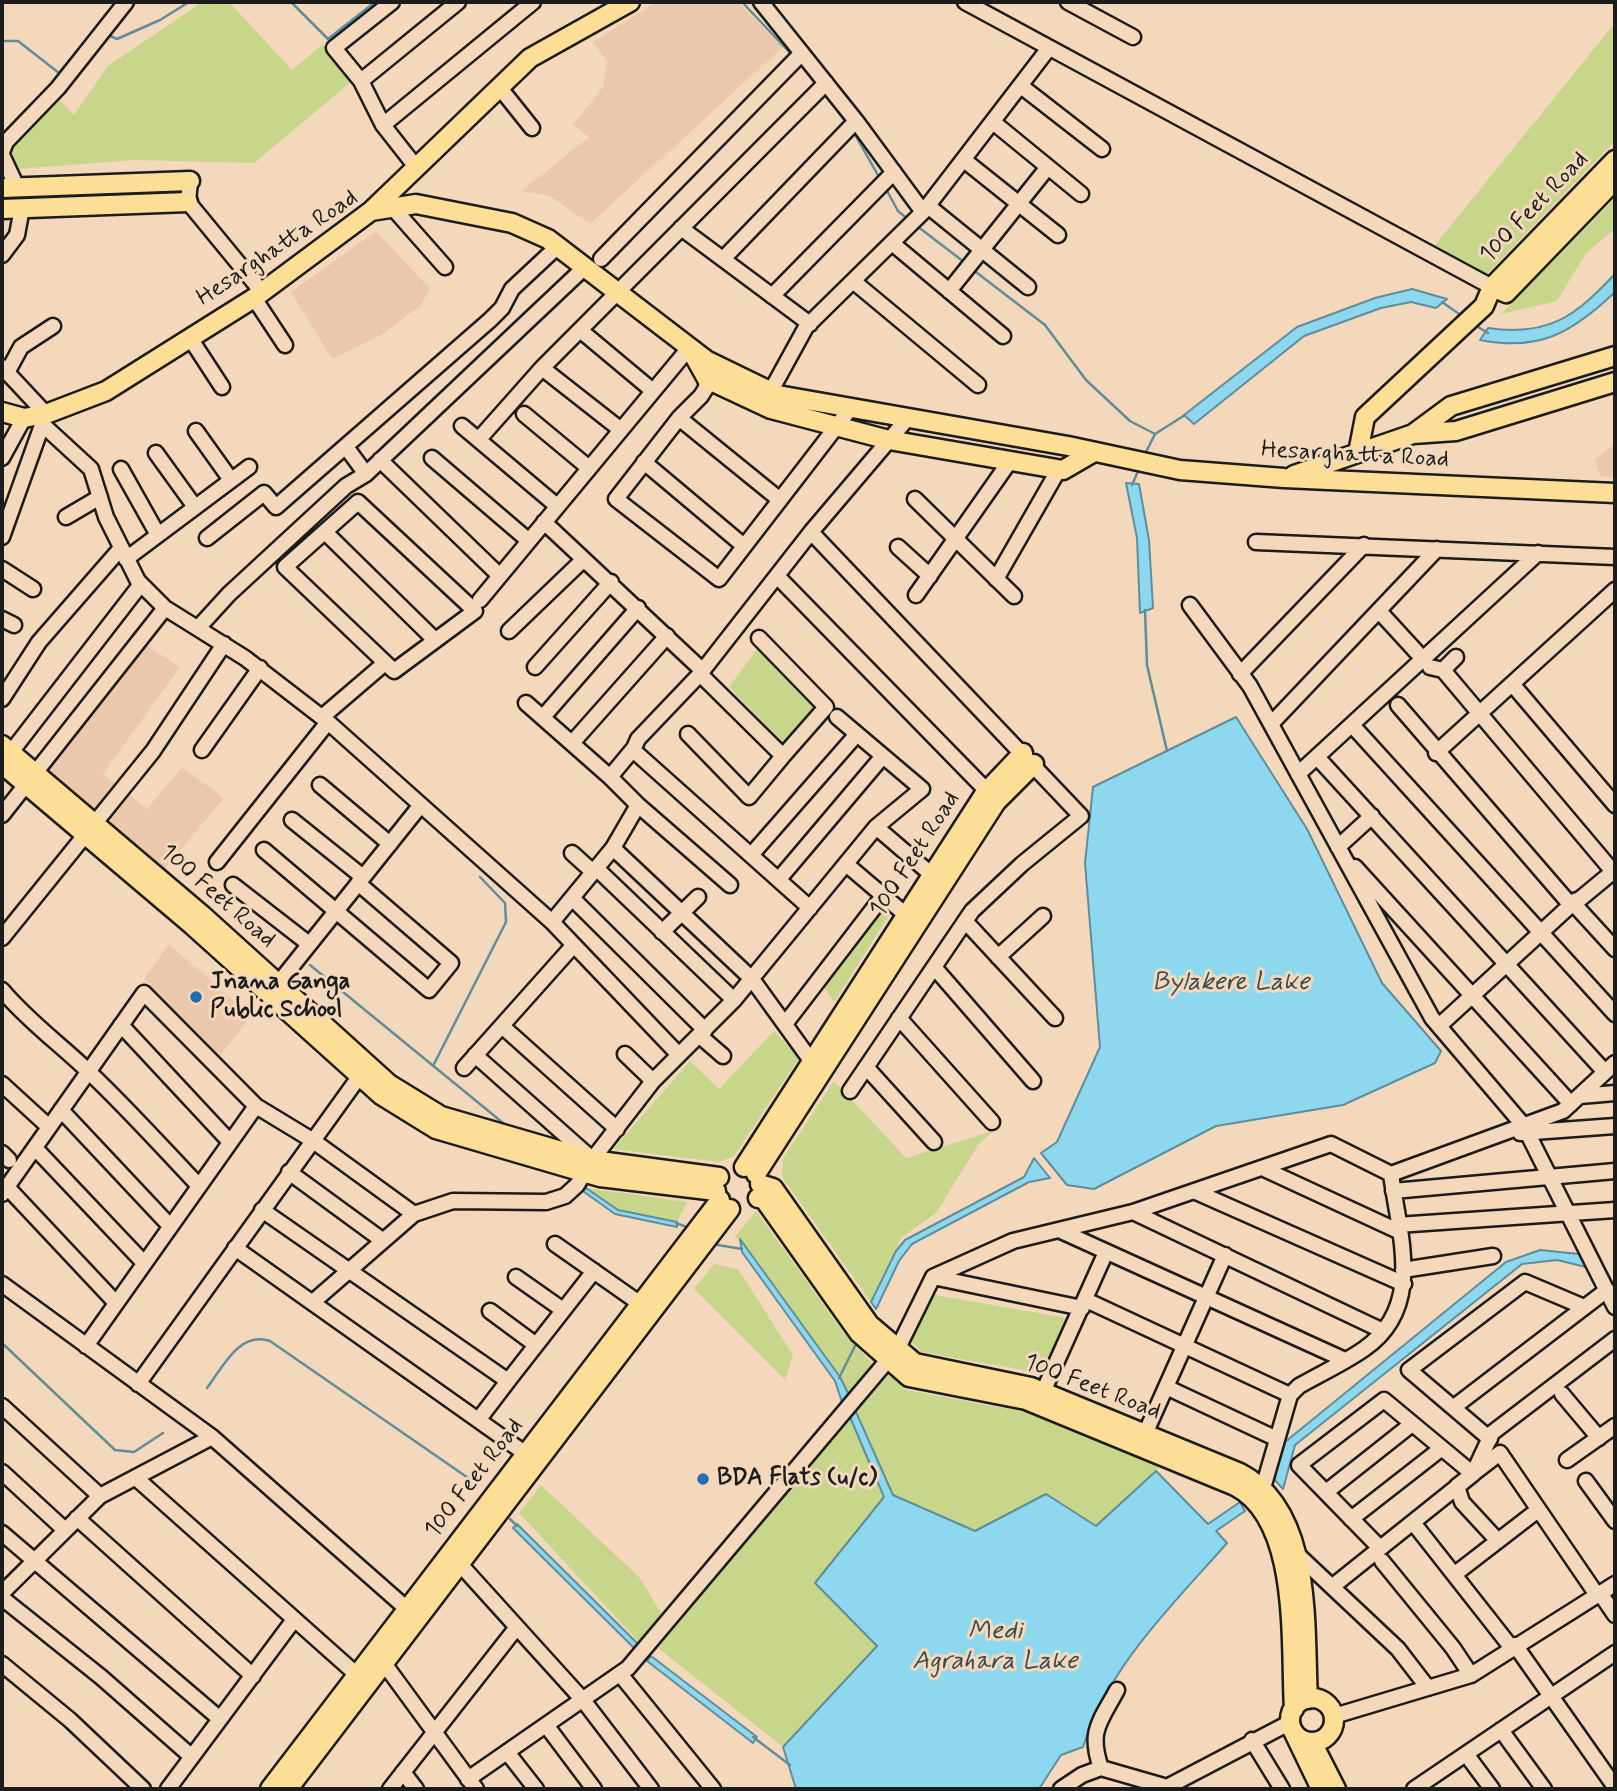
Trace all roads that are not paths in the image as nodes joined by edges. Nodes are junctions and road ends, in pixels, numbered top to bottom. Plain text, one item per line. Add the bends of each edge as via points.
1 (126, 2) edge
2 (392, 2) edge
3 (458, 2) edge
4 (533, 2) edge
5 (630, 2) edge
6 (761, 2) edge
7 (965, 2) edge
8 (1068, 2) edge
9 (1133, 37) dead end
10 (1049, 48) junction
11 (802, 53) junction
12 (361, 81) junction
13 (826, 83) junction
14 (1021, 86) junction
15 (500, 88) junction
16 (856, 121) junction
17 (993, 122) junction
18 (383, 125) junction
19 (532, 128) dead end
20 (1102, 149) dead end
21 (2, 154) edge
22 (964, 160) junction
23 (1615, 160) edge
24 (415, 167) junction
25 (1048, 167) junction
26 (894, 172) junction
27 (1615, 180) edge
28 (190, 181) joint
29 (9, 188) edge
30 (1081, 194) dead end
31 (188, 202) junction
32 (1018, 204) junction
33 (22, 208) junction
34 (393, 208) junction
35 (2, 209) edge
36 (926, 209) junction
37 (371, 211) junction
38 (681, 228) junction
39 (1058, 235) dead end
40 (892, 243) junction
41 (558, 246) junction
42 (982, 249) junction
43 (2, 255) edge
44 (601, 259) dead end
45 (723, 259) junction
46 (445, 267) dead end
47 (584, 268) junction
48 (853, 281) junction
49 (1028, 287) dead end
50 (1492, 287) junction
51 (949, 290) junction
52 (617, 294) junction
53 (258, 295) junction
54 (772, 296) junction
55 (810, 324) junction
56 (53, 326) dead end
57 (580, 330) junction
58 (473, 336) junction
59 (1003, 336) dead end
60 (190, 338) junction
61 (285, 345) dead end
62 (689, 348) junction
63 (491, 353) junction
64 (1615, 355) edge
65 (706, 360) junction
66 (542, 368) junction
67 (5, 369) edge
68 (707, 379) junction
69 (1615, 382) edge
70 (978, 385) dead end
71 (222, 387) dead end
72 (772, 389) dead end
73 (653, 391) junction
74 (850, 409) junction
75 (2, 412) edge
76 (524, 414) dead end
77 (24, 418) junction
78 (679, 418) junction
79 (44, 419) junction
80 (907, 419) junction
81 (462, 426) dead end
82 (837, 427) junction
83 (621, 430) junction
84 (196, 431) dead end
85 (1413, 435) junction
86 (478, 439) junction
87 (889, 440) junction
88 (346, 447) junction
89 (1094, 452) junction
90 (156, 453) dead end
91 (1358, 453) junction
92 (2, 458) edge
93 (432, 458) dead end
94 (380, 460) junction
95 (1010, 461) junction
96 (644, 462) junction
97 (249, 467) dead end
98 (589, 468) junction
99 (121, 469) dead end
100 (1059, 469) junction
101 (366, 474) junction
102 (1284, 478) junction
103 (232, 480) junction
104 (1615, 493) edge
105 (100, 497) junction
106 (915, 499) dead end
107 (780, 500) junction
108 (557, 506) junction
109 (195, 507) junction
110 (66, 517) dead end
111 (544, 522) junction
112 (325, 532) junction
113 (811, 532) junction
114 (2, 534) edge
115 (158, 535) junction
116 (207, 538) dead end
117 (957, 540) junction
118 (529, 541) junction
119 (1256, 542) dead end
120 (1364, 545) junction
121 (744, 546) junction
122 (898, 547) dead end
123 (1437, 549) junction
124 (124, 553) junction
125 (1538, 553) junction
126 (1615, 557) edge
127 (583, 560) junction
128 (2, 569) edge
129 (500, 576) junction
130 (777, 576) junction
131 (930, 576) junction
132 (996, 579) junction
133 (611, 582) junction
134 (141, 584) junction
135 (33, 589) dead end
136 (1615, 590) edge
137 (916, 595) dead end
138 (1014, 596) dead end
139 (480, 600) dead end
140 (1190, 605) dead end
141 (165, 608) junction
142 (638, 608) junction
143 (1379, 611) junction
144 (198, 628) junction
145 (509, 631) dead end
146 (667, 636) junction
147 (759, 638) dead end
148 (435, 640) junction
149 (225, 644) junction
150 (1456, 657) dead end
151 (385, 663) junction
152 (1432, 665) junction
153 (535, 667) dead end
154 (260, 668) junction
155 (702, 673) junction
156 (1240, 674) junction
157 (1513, 685) junction
158 (2, 699) edge
159 (526, 702) dead end
160 (1398, 705) dead end
161 (1481, 714) junction
162 (543, 717) junction
163 (838, 717) dead end
164 (325, 719) junction
165 (1271, 724) junction
166 (1352, 725) junction
167 (688, 734) dead end
168 (858, 734) junction
169 (572, 743) junction
170 (202, 750) dead end
171 (633, 750) junction
172 (1436, 753) junction
173 (4, 756) edge
174 (783, 756) junction
175 (883, 756) junction
176 (1317, 757) junction
177 (1029, 759) junction
178 (1298, 774) junction
179 (610, 777) junction
180 (31, 780) junction
181 (320, 785) dead end
182 (987, 791) junction
183 (638, 805) junction
184 (1615, 805) edge
185 (420, 806) junction
186 (2, 815) edge
187 (1372, 816) junction
188 (292, 820) dead end
189 (876, 827) junction
190 (89, 828) junction
191 (390, 844) junction
192 (612, 848) junction
193 (1339, 848) junction
194 (264, 850) dead end
195 (572, 853) dead end
196 (752, 853) junction
197 (217, 862) dead end
198 (846, 864) junction
199 (595, 870) junction
200 (1615, 872) edge
201 (932, 875) junction
202 (779, 879) junction
203 (361, 880) junction
204 (233, 885) dead end
205 (730, 885) dead end
206 (883, 896) junction
207 (698, 897) dead end
208 (572, 898) junction
209 (1573, 903) junction
210 (810, 908) junction
211 (334, 911) junction
212 (682, 913) junction
213 (906, 915) junction
214 (1043, 916) dead end
215 (552, 922) junction
216 (965, 922) junction
217 (662, 932) junction
218 (1541, 933) junction
219 (2, 938) edge
220 (309, 944) junction
221 (572, 947) dead end
222 (1615, 949) edge
223 (998, 957) junction
224 (1507, 964) junction
225 (934, 967) junction
226 (752, 978) junction
227 (274, 989) junction
228 (2, 990) edge
229 (1472, 996) junction
230 (734, 1000) junction
231 (1615, 1014) edge
232 (899, 1018) junction
233 (1055, 1018) dead end
234 (785, 1024) junction
235 (121, 1025) junction
236 (502, 1026) junction
237 (1439, 1026) junction
238 (702, 1033) junction
239 (625, 1054) dead end
240 (678, 1054) junction
241 (475, 1055) junction
242 (723, 1056) dead end
243 (812, 1062) junction
244 (866, 1067) junction
245 (1610, 1067) edge
246 (464, 1068) dead end
247 (365, 1069) junction
248 (89, 1071) junction
249 (653, 1081) junction
250 (1033, 1081) dead end
251 (2, 1084) edge
252 (850, 1091) dead end
253 (1615, 1093) edge
254 (1575, 1100) junction
255 (256, 1106) junction
256 (61, 1110) junction
257 (992, 1122) dead end
258 (1524, 1125) junction
259 (1615, 1126) edge
260 (50, 1127) junction
261 (617, 1129) junction
262 (1497, 1135) junction
263 (312, 1140) junction
264 (230, 1142) junction
265 (934, 1142) dead end
266 (35, 1147) junction
267 (589, 1166) junction
268 (1262, 1168) junction
269 (1615, 1171) edge
270 (289, 1172) junction
271 (1391, 1174) junction
272 (754, 1181) junction
273 (199, 1185) junction
274 (4, 1191) edge
275 (1194, 1191) junction
276 (1393, 1191) junction
277 (720, 1202) junction
278 (262, 1210) junction
279 (1615, 1210) edge
280 (1133, 1212) junction
281 (414, 1214) junction
282 (170, 1226) junction
283 (1398, 1228) junction
284 (1061, 1231) junction
285 (382, 1240) junction
286 (555, 1244) dead end
287 (235, 1248) junction
288 (1106, 1252) junction
289 (1225, 1255) junction
290 (1493, 1256) dead end
291 (686, 1259) junction
292 (144, 1263) junction
293 (347, 1269) junction
294 (594, 1271) junction
295 (516, 1277) dead end
296 (933, 1277) junction
297 (1403, 1277) junction
298 (2, 1284) edge
299 (1607, 1290) junction
300 (1206, 1297) junction
301 (314, 1301) junction
302 (116, 1303) junction
303 (642, 1304) junction
304 (1084, 1304) junction
305 (1584, 1307) junction
306 (1615, 1307) edge
307 (563, 1310) junction
308 (489, 1311) dead end
309 (1382, 1331) junction
310 (1615, 1339) edge
311 (536, 1345) junction
312 (1184, 1345) junction
313 (86, 1346) junction
314 (894, 1353) junction
315 (1345, 1360) junction
316 (508, 1381) junction
317 (138, 1384) junction
318 (1166, 1387) junction
319 (1043, 1392) junction
320 (1562, 1394) dead end
321 (1290, 1395) junction
322 (2, 1406) edge
323 (1454, 1407) junction
324 (479, 1419) junction
325 (1412, 1424) junction
326 (1615, 1426) edge
327 (1145, 1434) junction
328 (212, 1437) junction
329 (1600, 1437) junction
330 (1275, 1438) junction
331 (1490, 1439) junction
332 (1441, 1448) junction
333 (526, 1454) junction
334 (1567, 1460) dead end
335 (2, 1472) edge
336 (1473, 1474) junction
337 (136, 1478) junction
338 (1586, 1481) dead end
339 (1326, 1492) junction
340 (1258, 1493) junction
341 (100, 1496) junction
342 (1538, 1510) junction
343 (77, 1518) junction
344 (1351, 1519) junction
345 (1615, 1521) edge
346 (1415, 1525) dead end
347 (65, 1530) junction
348 (2, 1533) edge
349 (1498, 1541) junction
350 (1296, 1553) junction
351 (1381, 1554) junction
352 (33, 1562) junction
353 (459, 1563) junction
354 (1455, 1574) junction
355 (1615, 1584) edge
356 (1333, 1586) junction
357 (1599, 1594) junction
358 (2, 1596) edge
359 (411, 1613) junction
360 (1615, 1615) edge
361 (293, 1621) junction
362 (517, 1627) junction
363 (1513, 1646) junction
364 (1615, 1653) edge
365 (383, 1662) junction
366 (2, 1664) edge
367 (620, 1674) junction
368 (1471, 1675) junction
369 (253, 1676) junction
370 (362, 1679) junction
371 (1428, 1688) junction
372 (1117, 1689) dead end
373 (1552, 1696) junction
374 (583, 1700) junction
375 (1297, 1710) junction
376 (1334, 1716) junction
377 (220, 1719) junction
378 (546, 1725) junction
379 (1501, 1730) junction
380 (434, 1733) junction
381 (1252, 1740) junction
382 (1312, 1742) junction
383 (508, 1752) junction
384 (1466, 1754) junction
385 (192, 1757) junction
386 (1101, 1768) junction
387 (403, 1772) junction
388 (472, 1784) edge
389 (1615, 1787) edge
390 (1167, 1788) edge
391 (1419, 1788) edge
392 (143, 1789) edge
393 (167, 1789) edge
394 (270, 1789) edge
395 (288, 1789) edge
396 (390, 1789) edge
397 (416, 1789) edge
398 (536, 1789) edge
399 (594, 1789) edge
400 (651, 1789) edge
401 (713, 1789) edge
402 (1061, 1789) edge
403 (1282, 1789) edge
404 (1321, 1789) edge
405 (1336, 1789) edge
406 (1492, 1789) edge
407 (1544, 1789) edge

1 - 21 street via 58,88 6,142
2 - 12 street via 334,48
3 - 12 street
4 - 18 street
5 - 15 main road via 530,58
6 - 11 street
7 - 10 street
8 - 9 street
10 - 14 street
10 - 50 street
11 - 13 street
11 - 44 street
12 - 18 street
13 - 16 street
13 - 38 street
14 - 17 street
14 - 20 street
15 - 19 street
15 - 24 main road
16 - 26 street
16 - 45 street
17 - 22 street
17 - 25 street
18 - 24 street
21 - 29 street
22 - 32 street
22 - 36 street
23 - 50 main road, 100 Feet Road
24 - 37 main road
25 - 30 street
25 - 32 street
26 - 36 street
26 - 54 street
27 - 50 main road, 100 Feet Road via 1506,293
28 - 29 main road
28 - 31 street
31 - 33 main road
31 - 53 street
32 - 39 street
32 - 42 street
33 - 35 main road
33 - 43 street via 17,235
34 - 37 main road, Hesarghatta Road
34 - 41 main road, Hesarghatta Road via 416,204 512,223
34 - 46 street
36 - 40 street
36 - 42 street
37 - 53 main road, Hesarghatta Road
38 - 45 street
38 - 52 street
40 - 48 street
40 - 51 street
41 - 47 main road, Hesarghatta Road
41 - 58 street via 512,289 502,308
42 - 49 street
42 - 51 street
45 - 54 street
47 - 52 main road, Hesarghatta Road
47 - 63 street
48 - 55 street
48 - 70 street
50 - 91 main road via 1484,306 1365,417
51 - 59 street
52 - 57 street
52 - 62 main road, Hesarghatta Road
53 - 60 main road, Hesarghatta Road
53 - 61 street
54 - 55 street
55 - 72 street
56 - 67 street via 20,346
57 - 66 street
57 - 73 street
58 - 63 street
58 - 88 street
60 - 71 street
60 - 79 main road, Hesarghatta Road via 106,391
62 - 65 main road, Hesarghatta Road
62 - 68 main road, Hesarghatta Road
62 - 73 street
63 - 94 street
64 - 85 main road, Hesarghatta Road via 1451,406
65 - 68 street
65 - 74 main road, Hesarghatta Road via 778,395
66 - 83 street
66 - 86 street
67 - 79 street
68 - 78 street via 701,396
68 - 82 main road via 771,409
69 - 85 main road, Hesarghatta Road via 1455,431
73 - 83 street
74 - 80 main road, Hesarghatta Road
74 - 82 street
75 - 77 main road, Hesarghatta Road
76 - 98 street
77 - 79 main road, Hesarghatta Road
77 - 92 street
78 - 96 street
78 - 107 street
79 - 105 street via 91,469
79 - 114 street
80 - 87 street
80 - 89 main road, Hesarghatta Road
81 - 86 street
82 - 87 main road
82 - 107 street
83 - 98 street
84 - 103 street
85 - 91 main road
86 - 108 street
87 - 95 main road
87 - 113 street
88 - 101 street
88 - 116 street via 276,507 264,493
89 - 100 main road
89 - 102 main road, Hesarghatta Road via 1180,470
90 - 109 street
91 - 102 main road
93 - 118 street
94 - 101 street
94 - 129 street
95 - 100 main road
95 - 117 street
96 - 121 street
96 - 121 street via 616,499 719,579
97 - 103 street
98 - 108 street
99 - 115 street
100 - 132 street
101 - 144 street via 346,485
102 - 104 main road, Hesarghatta Road
103 - 109 street
105 - 110 street
105 - 124 street
106 - 117 street
107 - 121 street
108 - 111 street
109 - 115 street
111 - 118 street
111 - 127 street
112 - 148 street
112 - 148 street via 358,502 475,611
112 - 151 street via 285,567
113 - 130 street
113 - 177 street
115 - 124 street
117 - 131 street
117 - 132 street
118 - 129 street
119 - 120 street
120 - 123 street
120 - 156 street
122 - 131 street
123 - 125 street
123 - 143 street
124 - 134 street
124 - 158 street via 39,642
125 - 126 street
125 - 152 street
127 - 133 street
127 - 145 street
128 - 135 street
129 - 139 street
130 - 155 street
130 - 182 street
131 - 137 street
132 - 138 street
133 - 142 street
133 - 153 street
134 - 141 street
134 - 173 street
136 - 157 street
140 - 156 street
141 - 144 street
141 - 180 street
142 - 146 street
142 - 162 street
143 - 152 street
143 - 165 street
144 - 149 street
146 - 155 street
146 - 169 street
147 - 174 street via 826,707
148 - 151 street via 394,671
149 - 154 street
149 - 190 street via 153,751
150 - 152 street
151 - 164 street
152 - 161 street
152 - 166 street
154 - 164 street
154 - 170 street
155 - 171 street via 638,739
155 - 174 street
156 - 165 street
157 - 161 street
157 - 184 street
159 - 162 street
160 - 172 street
161 - 172 street
161 - 200 street
162 - 169 street
163 - 168 street
164 - 185 street
164 - 197 street
165 - 178 street
166 - 176 street
166 - 218 street
167 - 174 street via 749,797
168 - 175 street
168 - 196 street
169 - 179 street
171 - 179 street
171 - 196 street
172 - 209 street
173 - 180 main road, 100 Feet Road
175 - 189 street via 922,789
175 - 202 street
176 - 178 street
176 - 187 street
177 - 182 main road, 100 Feet Road
177 - 216 street via 1082,816 1021,864
177 - 272 main road, 100 Feet Road via 996,802
178 - 193 street
179 - 183 street
180 - 186 street
180 - 190 main road, 100 Feet Road
181 - 191 street
182 - 201 main road, 100 Feet Road
183 - 192 street
183 - 205 street
185 - 191 street
185 - 215 street
187 - 193 street
187 - 224 street
188 - 203 street
189 - 198 street
189 - 201 street
190 - 219 street
190 - 227 main road, 100 Feet Road
191 - 203 street
192 - 199 street
192 - 212 street
193 - 229 street
193 - 237 street
194 - 211 street
195 - 199 street
196 - 202 street
198 - 206 street
198 - 210 street
199 - 208 street
199 - 217 street
200 - 209 street
201 - 213 main road, 100 Feet Road
202 - 210 street
203 - 211 street
203 - 211 street via 451,962 429,990
204 - 220 street
206 - 213 street
206 - 234 street
207 - 212 street
208 - 215 street
208 - 238 street
209 - 218 street
209 - 222 street
210 - 226 street
211 - 220 street
212 - 217 street
212 - 226 street
213 - 243 main road, 100 Feet Road
214 - 223 street
215 - 240 street
216 - 223 street
216 - 225 street
217 - 230 street
218 - 224 street
218 - 231 street
220 - 227 street
221 - 236 street
223 - 233 street
224 - 229 street
224 - 245 street
225 - 232 street
225 - 250 street
226 - 230 street
226 - 234 street
227 - 247 main road, 100 Feet Road
228 - 248 street via 27,1020
229 - 237 street
229 - 254 street
230 - 238 street
232 - 244 street
232 - 257 street
234 - 243 street
235 - 248 street
235 - 255 street via 144,993
235 - 264 street
236 - 241 street
236 - 261 street
237 - 258 street
238 - 240 street
238 - 242 street
239 - 249 street
240 - 249 street
241 - 246 street
241 - 267 street
243 - 272 main road, 100 Feet Road
244 - 252 street
244 - 265 street
245 - 254 street
247 - 263 street
247 - 267 main road, 100 Feet Road via 441,1116
248 - 256 street
248 - 273 street
249 - 261 street
251 - 260 street
253 - 254 street
254 - 258 street via 1563,1111
255 - 263 street
255 - 264 street
256 - 260 street
256 - 282 street
258 - 262 street
258 - 299 street
259 - 262 street
260 - 266 street
261 - 267 street
262 - 271 street
263 - 270 street
263 - 281 street
264 - 273 street
266 - 274 street
266 - 292 street
267 - 277 main road, 100 Feet Road
267 - 281 street via 565,1196 545,1202 453,1201
268 - 271 street via 1331,1144
268 - 275 street
268 - 283 street
269 - 276 street
270 - 278 street
270 - 285 street
271 - 276 street
272 - 277 main road via 749,1208
272 - 277 main road via 730,1167
272 - 314 main road, 100 Feet Road via 773,1188 854,1314
273 - 282 street
274 - 302 street
275 - 280 street
275 - 297 street
276 - 283 street
277 - 291 main road, 100 Feet Road
278 - 287 street
278 - 293 street
279 - 283 street
280 - 284 street
280 - 289 street
281 - 285 street
282 - 292 street
283 - 297 street
284 - 288 street
284 - 296 street via 1013,1241
285 - 293 street
286 - 294 street
287 - 301 street
287 - 317 street
288 - 300 street
288 - 304 street
289 - 300 street
289 - 309 street
290 - 297 street
291 - 303 main road, 100 Feet Road
291 - 353 main road, 100 Feet Road
292 - 302 street
293 - 301 street
293 - 316 street
294 - 303 street
294 - 307 street
295 - 307 street
296 - 304 street
296 - 314 street
297 - 309 street via 1400,1305
298 - 313 street
299 - 305 street
299 - 306 street
300 - 312 street
300 - 315 street
301 - 324 street
302 - 313 street
303 - 333 main road, 100 Feet Road
304 - 312 street
304 - 319 street
305 - 323 street
305 - 323 street via 1525,1282 1409,1370
307 - 311 street
308 - 311 street
309 - 315 street
310 - 331 street
311 - 316 street
312 - 318 street
312 - 321 street
313 - 317 street
314 - 319 main road, 100 Feet Road via 919,1364
314 - 340 main road, 100 Feet Road via 912,1378 1026,1400
314 - 367 street
315 - 321 street
316 - 324 street
317 - 328 street
318 - 327 street
318 - 330 street
319 - 327 main road, 100 Feet Road
320 - 329 street
321 - 330 street
322 - 341 street
323 - 331 street
324 - 333 street
325 - 332 street
325 - 339 street
325 - 339 street via 1384,1400 1299,1465
326 - 329 street
327 - 340 main road, 100 Feet Road
328 - 337 street
328 - 359 street
329 - 334 street
330 - 340 street
331 - 336 street
332 - 336 street
332 - 344 street
333 - 359 main road, 100 Feet Road
335 - 347 street
336 - 342 street via 1500,1453
336 - 349 street via 1457,1486 1458,1495
336 - 351 street
337 - 341 street
337 - 361 street
338 - 345 street
339 - 344 street
340 - 350 main road via 1286,1522
340 - 375 main road via 1286,1573
341 - 343 street
342 - 349 street
342 - 357 street
343 - 347 street
343 - 369 street
344 - 351 street
346 - 354 street
347 - 352 street
348 - 352 street
349 - 354 street
350 - 356 street
350 - 375 main road
351 - 356 street
351 - 368 street
352 - 358 street
352 - 377 street
353 - 359 main road, 100 Feet Road
353 - 362 street
354 - 363 street
355 - 357 street
356 - 371 street via 1398,1649
357 - 360 street
357 - 363 street
358 - 385 street
359 - 365 main road, 100 Feet Road
359 - 370 main road, 100 Feet Road
361 - 369 street
361 - 370 street
362 - 374 street
362 - 380 street
363 - 368 street
363 - 373 street
364 - 373 street
365 - 370 main road, 100 Feet Road
365 - 380 street
366 - 392 street
367 - 374 street
367 - 401 street
368 - 371 street
369 - 377 street
370 - 394 main road, 100 Feet Road
370 - 395 main road, 100 Feet Road
371 - 376 street
372 - 386 street via 1094,1734
373 - 379 street
373 - 389 street
374 - 378 street
374 - 400 street
375 - 376 main road via 1325,1702
375 - 381 street
375 - 382 main road via 1298,1736
375 - 404 main road
376 - 382 main road via 1327,1736
377 - 385 street
378 - 383 street
378 - 399 street
379 - 384 street
379 - 407 street
380 - 387 street
380 - 388 street
381 - 390 street
381 - 403 street
382 - 405 main road
383 - 388 street
383 - 398 street
384 - 391 street
384 - 406 street
385 - 393 street
386 - 390 street
386 - 402 street
387 - 396 street
387 - 397 street

